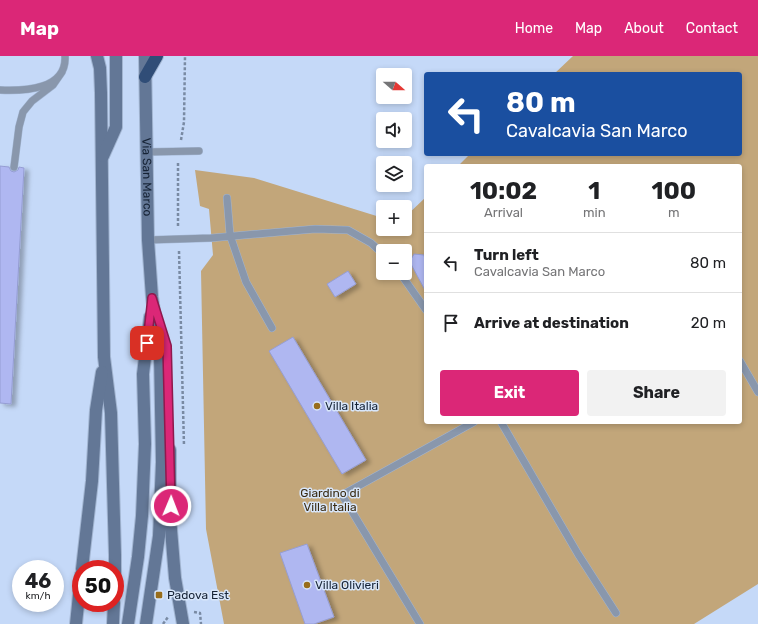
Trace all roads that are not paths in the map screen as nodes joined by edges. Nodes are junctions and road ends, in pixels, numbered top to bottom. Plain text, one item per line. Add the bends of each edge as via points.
1 (65, 56) edge
2 (97, 56) edge
3 (116, 56) edge
4 (145, 56) edge
5 (158, 56) edge
6 (62, 72) junction
7 (145, 76) junction
8 (0, 90) edge
9 (146, 152) junction
10 (199, 152) dead end
11 (101, 162) junction
12 (14, 167) dead end
13 (227, 198) dead end
14 (230, 235) junction
15 (148, 240) junction
16 (376, 248) edge
17 (405, 280) edge
18 (152, 298) junction
19 (424, 307) edge
20 (272, 328) dead end
21 (104, 357) junction
22 (742, 364) edge
23 (758, 392) edge
24 (466, 424) edge
25 (503, 424) edge
26 (83, 560) edge
27 (115, 560) edge
28 (77, 612) edge
29 (114, 612) edge
30 (616, 613) dead end
31 (76, 624) edge
32 (113, 624) edge
33 (128, 624) edge
34 (146, 624) edge
35 (183, 624) edge
36 (420, 624) edge

1 - 6 lane
2 - 11 main road via 101,93
3 - 11 main road via 116,127
4 - 7 main road, Via San Marco
5 - 7 highway
6 - 8 lane via 52,82 41,87 19,91
6 - 12 lane via 54,85 32,101 23,112
7 - 9 main road, Via San Marco
9 - 10 lane
9 - 15 main road, Via San Marco
11 - 21 main road
13 - 14 lane
14 - 15 lane
14 - 16 lane via 315,228 348,230
14 - 20 lane via 246,282
15 - 18 main road, Via San Marco
17 - 19 lane
18 - 33 main road via 143,374 145,444 142,516
18 - 34 main road via 160,355 162,462 159,536
18 - 35 main road via 167,346 170,517 175,578
21 - 26 main road via 96,410 92,481
21 - 27 main road via 110,413
22 - 23 lane
24 - 36 lane via 342,495
25 - 30 lane via 578,554
28 - 31 main road
29 - 32 main road

